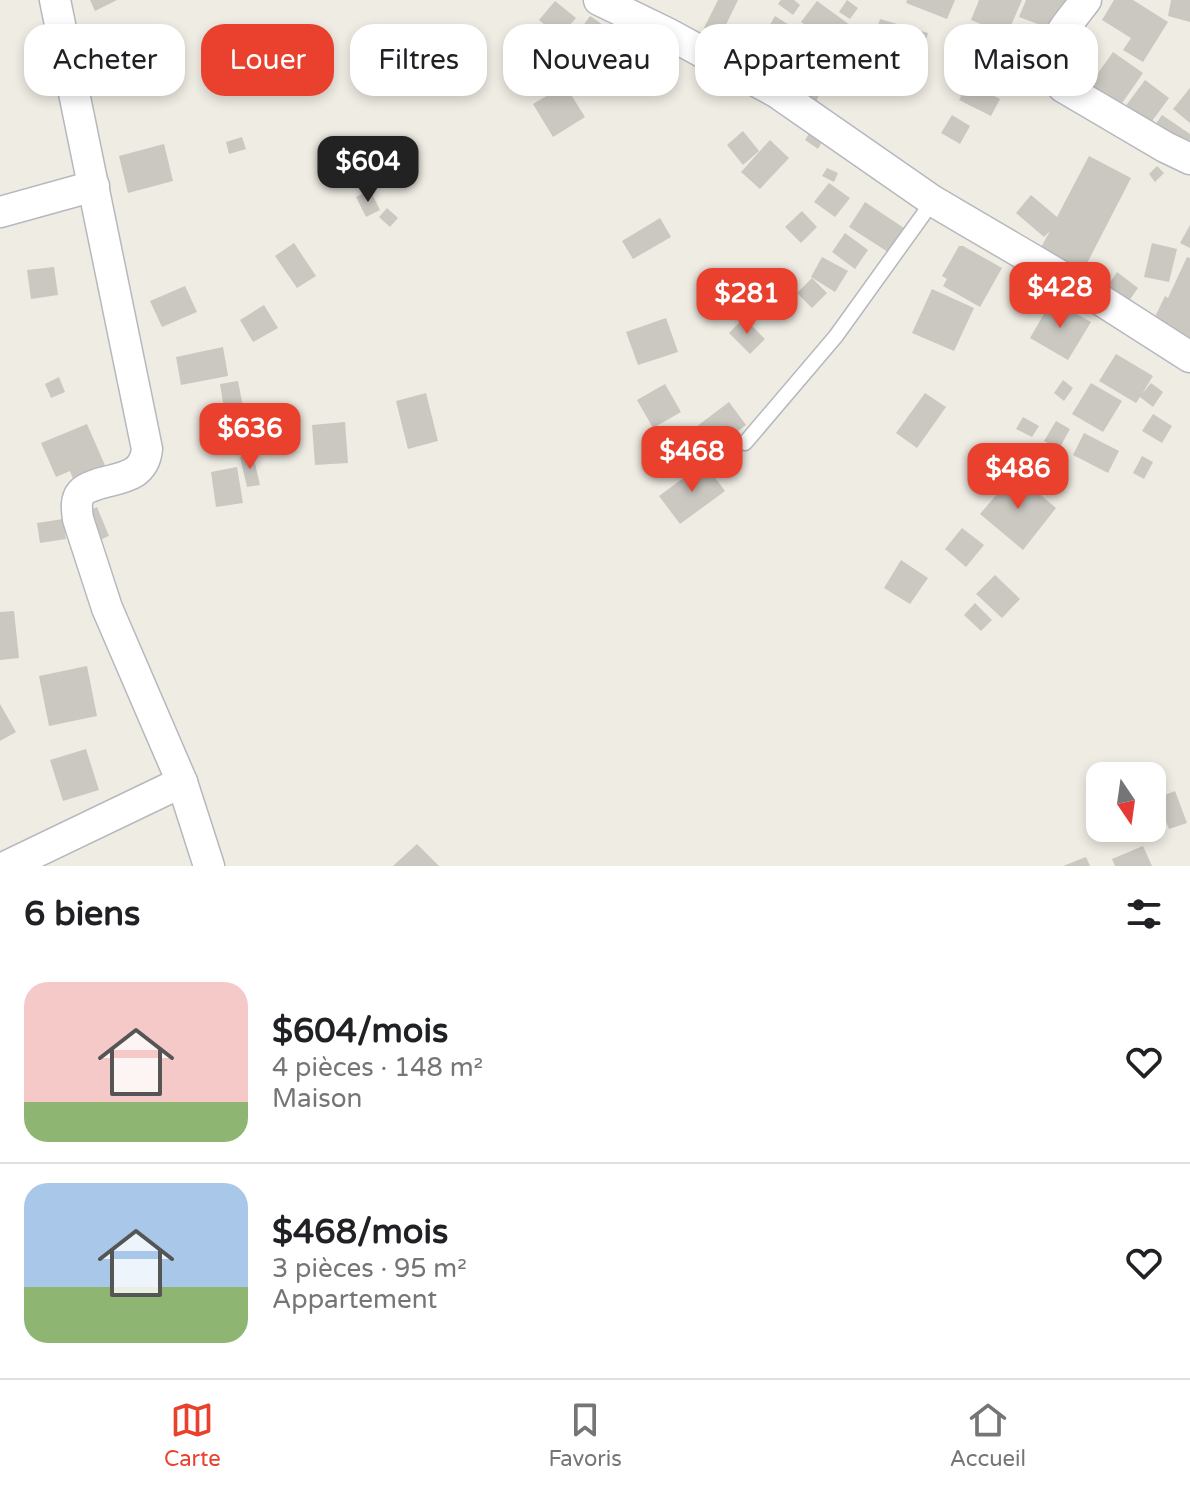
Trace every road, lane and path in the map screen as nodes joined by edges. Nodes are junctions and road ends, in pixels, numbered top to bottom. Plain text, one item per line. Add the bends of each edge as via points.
1 (55, 0) edge
2 (599, 0) edge
3 (1086, 0) edge
4 (1190, 159) edge
5 (94, 186) junction
6 (933, 201) junction
7 (0, 212) edge
8 (1190, 357) edge
9 (745, 443) dead end
10 (182, 782) junction
11 (7, 866) edge
12 (209, 866) edge

1 - 5 street
2 - 6 street via 776,92
3 - 4 street via 1051,56 1055,79
5 - 7 street
5 - 10 street via 147,449 145,464 135,473 80,494 78,519 107,608
6 - 8 street
6 - 9 lane via 836,336
10 - 11 street
10 - 12 street

